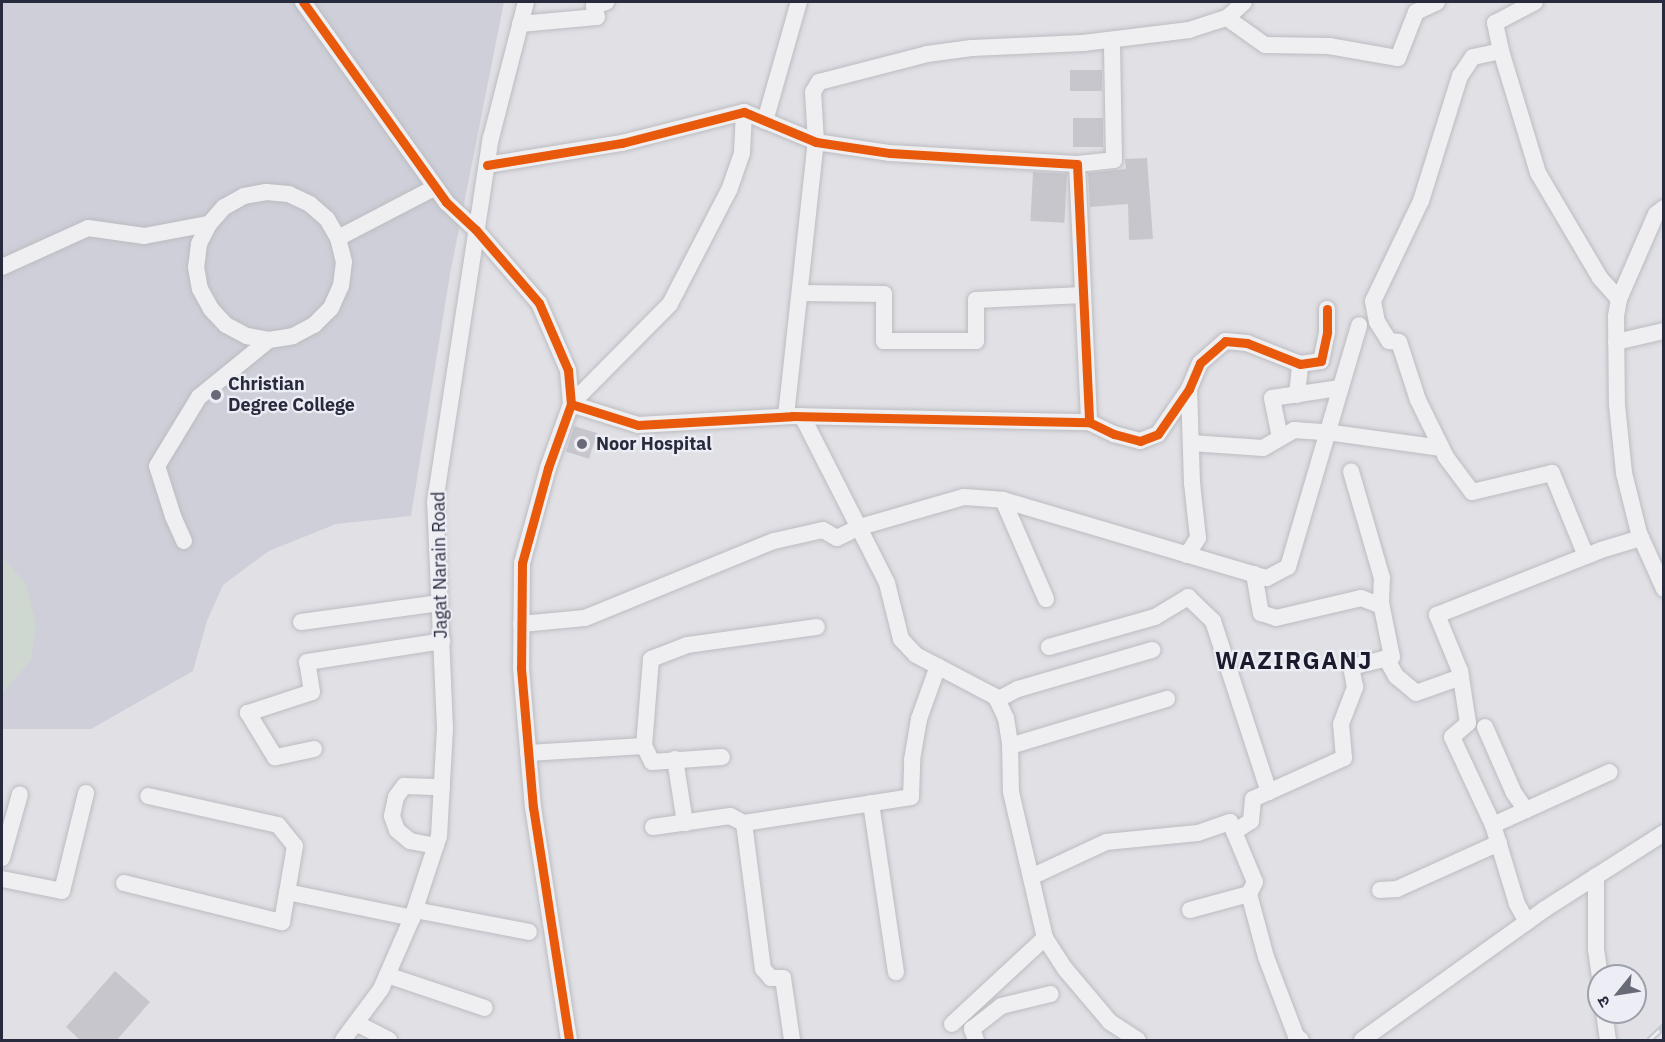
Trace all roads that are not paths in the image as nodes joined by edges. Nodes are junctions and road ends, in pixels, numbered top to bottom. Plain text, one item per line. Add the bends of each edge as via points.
1 (303, 2) edge
2 (526, 2) edge
3 (606, 2) edge
4 (799, 2) edge
5 (1244, 2) edge
6 (1437, 2) edge
7 (1535, 2) edge
8 (1227, 18) junction
9 (520, 24) junction
10 (1112, 40) junction
11 (1501, 51) junction
12 (744, 112) junction
13 (765, 121) junction
14 (816, 142) junction
15 (1077, 164) junction
16 (487, 165) junction
17 (436, 187) junction
18 (1664, 208) edge
19 (209, 224) junction
20 (476, 230) junction
21 (338, 238) junction
22 (2, 267) edge
23 (800, 293) junction
24 (1083, 295) junction
25 (1619, 298) junction
26 (1327, 309) dead end
27 (1359, 325) dead end
28 (1664, 331) edge
29 (269, 340) junction
30 (1616, 342) junction
31 (1300, 364) junction
32 (1340, 388) junction
33 (1189, 389) junction
34 (1297, 395) junction
35 (571, 404) junction
36 (794, 416) junction
37 (1089, 422) junction
38 (1326, 432) junction
39 (1280, 438) junction
40 (1191, 443) junction
41 (1442, 448) junction
42 (1351, 471) dead end
43 (1003, 500) junction
44 (860, 527) junction
45 (1641, 538) junction
46 (184, 540) dead end
47 (1187, 555) junction
48 (1586, 556) junction
49 (1254, 574) junction
50 (1664, 589) edge
51 (1046, 599) dead end
52 (440, 603) junction
53 (1382, 606) junction
54 (301, 622) dead end
55 (521, 624) junction
56 (818, 627) dead end
57 (442, 641) junction
58 (1049, 647) dead end
59 (1152, 650) dead end
60 (1386, 658) junction
61 (938, 666) junction
62 (1461, 677) junction
63 (1167, 699) dead end
64 (997, 700) junction
65 (1485, 727) dead end
66 (644, 746) junction
67 (1011, 746) junction
68 (314, 749) dead end
69 (528, 753) junction
70 (722, 757) dead end
71 (675, 759) junction
72 (1610, 772) dead end
73 (442, 787) junction
74 (1269, 792) junction
75 (86, 793) dead end
76 (20, 794) dead end
77 (148, 796) dead end
78 (871, 803) junction
79 (1526, 810) junction
80 (685, 823) junction
81 (744, 823) junction
82 (1493, 825) junction
83 (653, 827) dead end
84 (1234, 832) junction
85 (1664, 833) edge
86 (1499, 843) junction
87 (436, 846) junction
88 (2, 852) edge
89 (1596, 876) junction
90 (1031, 877) junction
91 (2, 879) edge
92 (124, 882) dead end
93 (1380, 890) dead end
94 (287, 892) junction
95 (1249, 894) junction
96 (1190, 910) dead end
97 (414, 914) junction
98 (1527, 922) junction
99 (529, 932) dead end
100 (1045, 938) junction
101 (1598, 964) edge
102 (896, 972) dead end
103 (387, 975) junction
104 (1051, 994) dead end
105 (485, 1008) dead end
106 (356, 1023) junction
107 (952, 1024) dead end
108 (1606, 1024) edge
109 (343, 1041) edge
110 (389, 1041) edge
111 (569, 1041) edge
112 (792, 1041) edge
113 (975, 1041) edge
114 (1138, 1041) edge
115 (1300, 1041) edge
116 (1362, 1041) edge
117 (1608, 1041) edge

1 - 17 street
2 - 9 street, Jagat Narain Road
3 - 9 street via 594,6 597,17
4 - 13 street
5 - 8 street
6 - 8 street via 1416,12 1398,58 1329,46 1265,45
7 - 11 street via 1495,24
8 - 10 street via 1189,30
9 - 16 street, Jagat Narain Road
10 - 14 street via 927,54 819,82 813,92
10 - 15 street via 1114,160
11 - 25 street via 1538,173 1600,278
11 - 41 street via 1473,57 1460,76 1421,201 1373,301 1377,322 1389,341 1399,342 1418,400
12 - 13 street
12 - 16 street via 622,143
12 - 35 street via 741,153 729,190 669,304
13 - 14 street
14 - 15 street via 890,153
14 - 23 street
15 - 24 street
16 - 20 street, Jagat Narain Road
17 - 20 street
17 - 21 street
18 - 25 street via 1656,214
19 - 21 street via 224,207 244,196 266,192 289,194 310,204 327,219
19 - 22 street via 144,236 88,228
19 - 29 street via 199,244 196,267 200,289 226,325 247,336
20 - 35 street via 539,303 568,370
20 - 52 street, Jagat Narain Road via 435,502
21 - 29 street via 344,262 341,286 331,308 314,325 293,336
23 - 24 street via 884,294 884,341 976,341 976,300
23 - 36 street
24 - 37 street
25 - 30 street
26 - 31 street via 1328,332 1321,361
27 - 32 street
28 - 30 street
29 - 46 street via 199,397 157,466
30 - 45 street via 1624,473
31 - 33 street via 1247,343 1225,341 1200,363
31 - 34 street
32 - 34 street
32 - 38 street
33 - 37 street via 1158,434 1140,441
33 - 40 street
34 - 39 street via 1272,398
35 - 36 street via 638,424
35 - 55 street via 548,468 522,563
36 - 37 street
36 - 44 street
38 - 39 street via 1294,430
38 - 41 street
38 - 49 street via 1288,567 1267,578
39 - 40 street via 1263,448
40 - 47 street via 1198,538
41 - 48 street via 1472,492 1552,473
42 - 53 street via 1382,578
43 - 44 street via 964,496
43 - 47 street
43 - 51 street
44 - 55 street via 837,538 823,531 774,541 585,618
44 - 61 street via 887,583 901,639 916,655
45 - 48 street
45 - 50 street
47 - 49 street
48 - 62 street via 1437,615
49 - 53 street via 1262,612 1276,618 1361,598
52 - 54 street
52 - 57 street, Jagat Narain Road
53 - 60 street via 1392,657
55 - 69 street
56 - 66 street via 687,645 651,659
57 - 68 street via 307,662 312,692 248,713 275,757
57 - 73 street, Jagat Narain Road
58 - 74 street via 1155,616 1188,597 1213,621
59 - 64 street via 1018,689
60 - 62 street via 1396,676 1416,693
60 - 74 street via 1351,667 1355,687 1341,724 1344,758
61 - 64 street
61 - 78 street via 919,719 911,797
62 - 82 street via 1468,723 1452,737
63 - 67 street
64 - 67 street via 1006,718
65 - 79 street via 1514,793
66 - 69 street
66 - 71 street via 652,762
67 - 90 street via 1011,792
69 - 111 street
70 - 71 street
71 - 80 street
72 - 79 street
73 - 87 street, Jagat Narain Road
73 - 87 street via 404,786 396,797 392,816 397,830 410,841
74 - 84 street via 1253,799 1251,821
75 - 91 street via 62,891
76 - 88 street
77 - 94 street via 278,825 295,846
78 - 81 street
78 - 102 street
79 - 82 street
80 - 81 street via 730,816
80 - 83 street
81 - 112 street via 763,969 771,978 783,978
82 - 86 street
84 - 90 street via 1230,822 1198,833 1106,842
84 - 95 street via 1255,882
85 - 89 street
86 - 93 street via 1397,889
86 - 98 street via 1517,904
87 - 97 street, Jagat Narain Road
89 - 98 street
89 - 101 street
90 - 100 street
92 - 94 street via 282,922
94 - 97 street
95 - 96 street
95 - 115 street via 1266,957
97 - 99 street
97 - 103 street, Jagat Narain Road
98 - 116 street
100 - 107 street
100 - 114 street via 1110,1022
103 - 105 street
103 - 106 street, Jagat Narain Road
104 - 113 street via 1001,1006 972,1029
106 - 109 street, Jagat Narain Road
106 - 110 street
108 - 117 street

